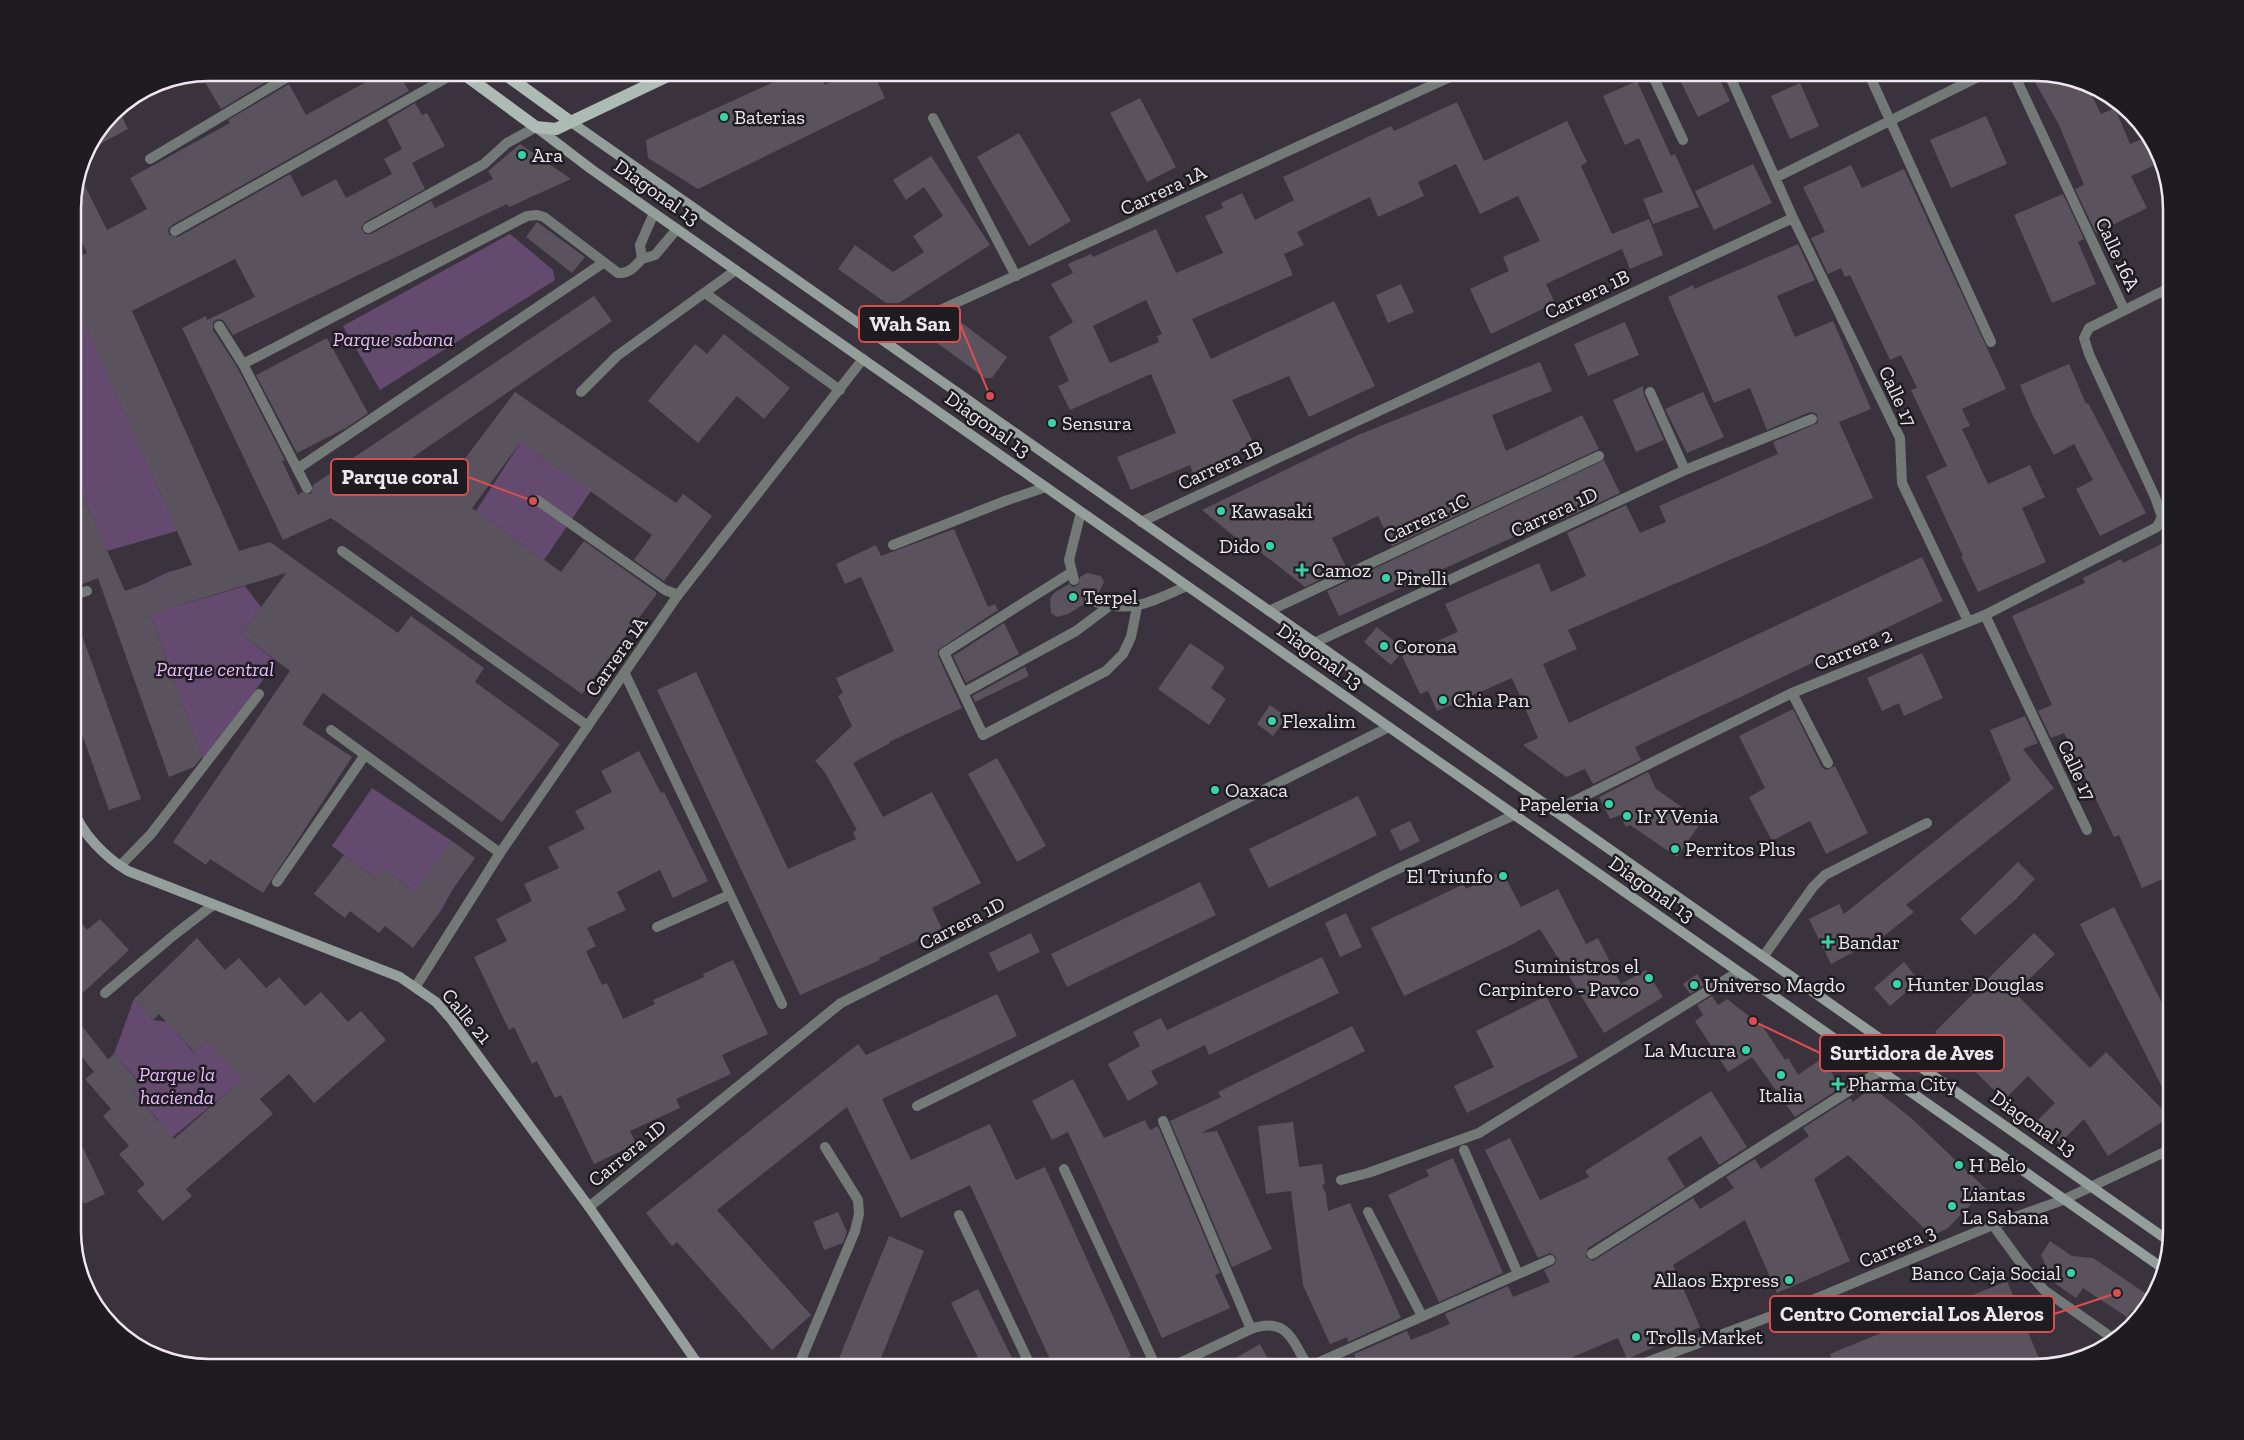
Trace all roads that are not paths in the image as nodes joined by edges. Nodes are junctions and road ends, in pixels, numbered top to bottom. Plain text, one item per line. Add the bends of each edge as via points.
1 (1441, 81) edge
2 (1655, 81) edge
3 (1732, 81) edge
4 (1872, 81) edge
5 (1970, 81) edge
6 (2017, 81) edge
7 (279, 82) edge
8 (441, 82) edge
9 (473, 82) edge
10 (515, 82) edge
11 (656, 82) edge
12 (518, 84) joint
13 (933, 118) dead end
14 (1890, 120) junction
15 (571, 122) junction
16 (536, 127) junction
17 (1683, 140) dead end
18 (150, 159) dead end
19 (1775, 178) junction
20 (654, 213) junction
21 (1793, 218) junction
22 (368, 228) dead end
23 (677, 229) junction
24 (175, 231) dead end
25 (642, 259) junction
26 (603, 264) junction
27 (736, 270) junction
28 (1016, 276) junction
29 (2163, 290) edge
30 (705, 293) junction
31 (2124, 309) junction
32 (219, 326) dead end
33 (879, 338) junction
34 (1991, 342) dead end
35 (863, 359) junction
36 (243, 364) junction
37 (840, 390) junction
38 (581, 392) dead end
39 (1650, 392) dead end
40 (1812, 419) dead end
41 (1599, 456) dead end
42 (298, 469) junction
43 (1685, 470) junction
44 (1046, 487) junction
45 (307, 488) dead end
46 (537, 500) dead end
47 (1081, 512) junction
48 (2162, 517) joint
49 (1141, 522) junction
50 (893, 545) dead end
51 (342, 551) dead end
52 (1187, 586) junction
53 (87, 591) dead end
54 (82, 593) edge
55 (678, 595) junction
56 (1090, 600) dead end
57 (1108, 607) junction
58 (1137, 607) junction
59 (1268, 611) junction
60 (1985, 615) junction
61 (1968, 621) junction
62 (1314, 643) junction
63 (626, 674) junction
64 (1792, 692) junction
65 (963, 693) junction
66 (259, 694) dead end
67 (588, 726) junction
68 (1389, 727) junction
69 (331, 730) dead end
70 (365, 755) junction
71 (1828, 763) dead end
72 (1554, 811) junction
73 (1514, 815) junction
74 (1928, 823) dead end
75 (82, 825) edge
76 (2087, 830) dead end
77 (500, 853) junction
78 (120, 866) junction
79 (277, 882) dead end
80 (729, 895) junction
81 (213, 906) junction
82 (656, 927) dead end
83 (1763, 957) junction
84 (1738, 972) junction
85 (416, 986) junction
86 (105, 993) dead end
87 (782, 1004) dead end
88 (1880, 1071) junction
89 (917, 1106) dead end
90 (1163, 1120) dead end
91 (824, 1147) dead end
92 (1464, 1150) dead end
93 (2163, 1153) edge
94 (1064, 1169) dead end
95 (1341, 1180) dead end
96 (2092, 1187) junction
97 (2063, 1200) junction
98 (589, 1207) junction
99 (1368, 1212) dead end
100 (959, 1215) dead end
101 (1993, 1225) junction
102 (2162, 1236) edge
103 (1592, 1254) dead end
104 (1550, 1260) dead end
105 (2158, 1265) edge
106 (1518, 1274) junction
107 (1793, 1308) junction
108 (1422, 1316) junction
109 (1800, 1324) dead end
110 (1251, 1330) junction
111 (2108, 1335) edge
112 (694, 1359) edge
113 (802, 1359) edge
114 (1027, 1359) edge
115 (1152, 1359) edge
116 (1189, 1359) edge
117 (1303, 1359) edge
118 (1326, 1359) edge
119 (1666, 1359) edge

1 - 28 street, Carrera 1A
2 - 17 street
3 - 19 street
4 - 14 street
5 - 14 street
6 - 31 street, Calle 16A
7 - 18 street
8 - 24 street
9 - 16 main road, Diagonal 13
10 - 12 main road, Diagonal 13
11 - 15 main road
12 - 15 main road, Diagonal 13
13 - 28 street
14 - 19 street
14 - 34 street
15 - 16 main road via 556,129
15 - 33 main road, Diagonal 13
16 - 20 main road, Diagonal 13
16 - 22 street via 506,143 484,164
19 - 21 street
20 - 23 main road, Diagonal 13
20 - 25 street via 640,245
21 - 49 street, Carrera 1B
21 - 61 street, Calle 17 via 1900,438 1902,483
23 - 25 street via 655,254
23 - 27 main road, Diagonal 13
25 - 26 street via 624,273
26 - 36 street via 544,217 537,214 527,216
26 - 42 street
27 - 30 street
27 - 35 main road, Diagonal 13
28 - 33 street, Carrera 1A
29 - 31 street
30 - 37 street
30 - 38 street via 617,356
31 - 48 street, Calle 16A via 2089,328 2084,338
32 - 36 street
33 - 49 main road, Diagonal 13
35 - 37 street, Carrera 1A
35 - 44 main road, Diagonal 13
36 - 42 street
37 - 55 street, Carrera 1A
39 - 43 street
40 - 43 street, Carrera 1D
41 - 59 street, Carrera 1C
42 - 45 street
43 - 62 street, Carrera 1D
44 - 47 main road, Diagonal 13
44 - 50 street
46 - 55 street via 665,590
47 - 52 main road, Diagonal 13
47 - 65 street via 1069,560 1073,576 944,653
48 - 60 street, Carrera 2 via 2157,527
49 - 59 main road, Diagonal 13
51 - 67 street
52 - 58 street
52 - 68 main road, Diagonal 13
53 - 54 street
55 - 63 street, Carrera 1A
56 - 57 street
57 - 58 street
57 - 65 street via 1076,632
58 - 65 street via 1131,637 1123,654 1106,672 983,735
59 - 62 main road, Diagonal 13
60 - 61 street, Carrera 2
60 - 76 street, Calle 17
61 - 64 street, Carrera 2
62 - 72 main road, Diagonal 13
63 - 67 street, Carrera 1A
63 - 80 street
64 - 71 street
64 - 72 street, Carrera 2
66 - 78 street via 151,834
67 - 77 street, Carrera 1A
68 - 73 main road, Diagonal 13
68 - 98 street, Carrera 1D via 841,1003
69 - 70 street
70 - 77 street
70 - 79 street
72 - 83 main road, Diagonal 13
73 - 84 main road, Diagonal 13
73 - 89 street
74 - 83 street via 1825,875
75 - 78 main road, Calle 21 via 106,855
77 - 85 street, Carrera 1A
78 - 81 main road, Calle 21
80 - 82 street
80 - 87 street
81 - 85 main road, Calle 21 via 388,972
81 - 86 street
83 - 96 main road, Diagonal 13
84 - 88 main road, Diagonal 13
84 - 95 street via 1479,1133
85 - 98 main road, Calle 21 via 451,1020
88 - 97 main road, Diagonal 13
88 - 103 street
90 - 110 street
91 - 113 street via 858,1200 860,1214
92 - 106 street
93 - 96 street, Carrera 3
94 - 115 street
96 - 97 street, Carrera 3
96 - 102 main road, Diagonal 13
97 - 101 street, Carrera 3
97 - 105 main road, Diagonal 13
98 - 112 main road, Calle 21
99 - 108 street
100 - 114 street
101 - 107 street, Carrera 3
101 - 111 street via 2044,1290
104 - 106 street
106 - 108 street
107 - 109 street
107 - 119 street, Carrera 3
108 - 118 street
110 - 116 street
110 - 117 street via 1275,1325 1290,1336

